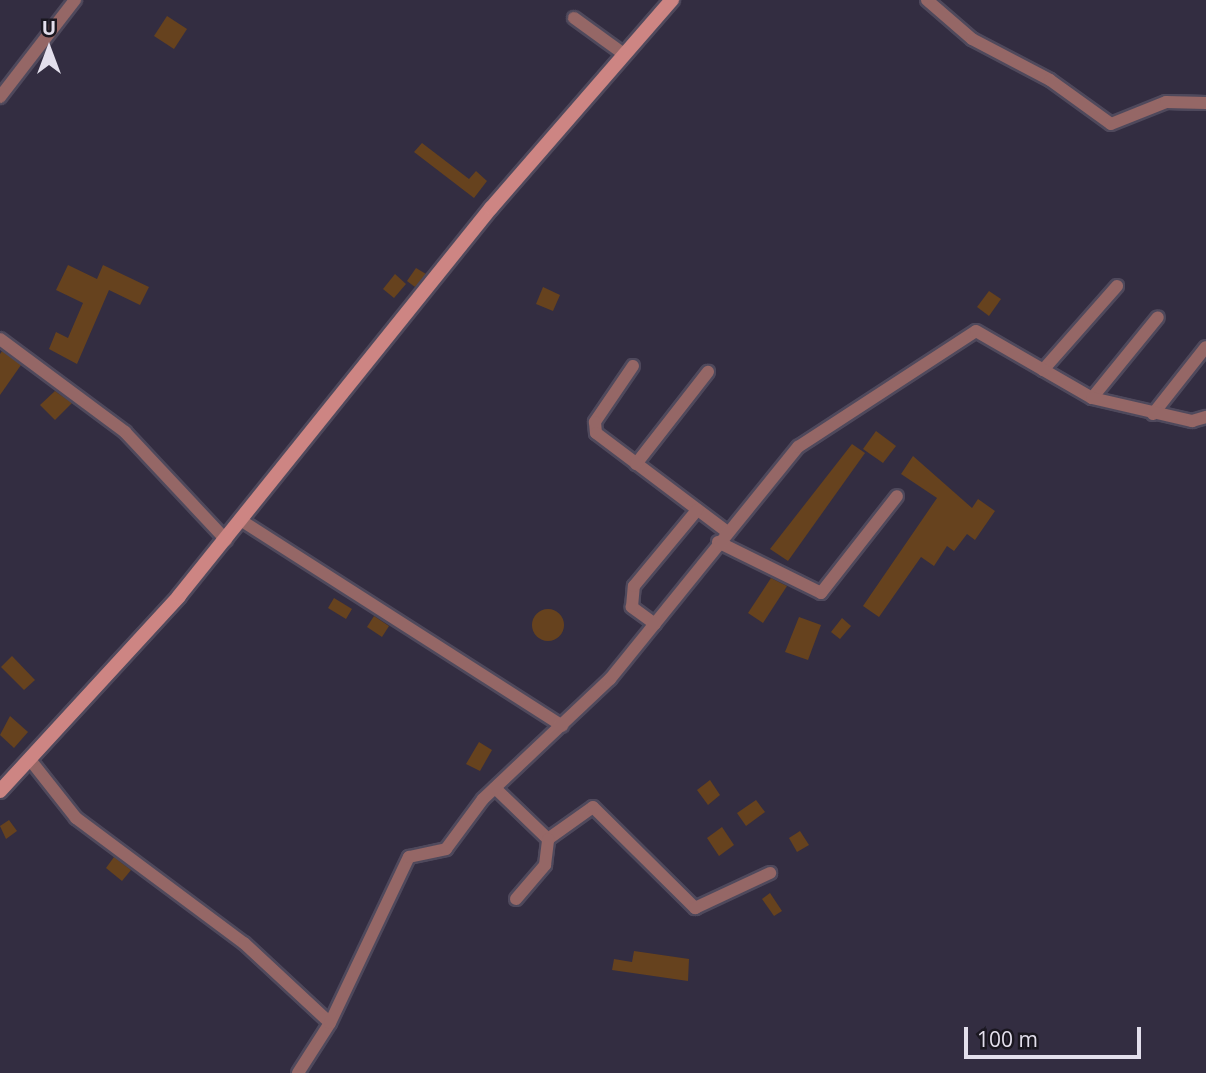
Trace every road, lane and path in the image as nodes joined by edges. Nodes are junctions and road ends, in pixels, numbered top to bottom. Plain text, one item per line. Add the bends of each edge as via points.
1 (75, 0) edge
2 (672, 0) edge
3 (927, 0) edge
4 (575, 19) dead end
5 (624, 54) junction
6 (0, 97) edge
7 (1206, 103) edge
8 (1117, 286) dead end
9 (1158, 317) dead end
10 (0, 339) edge
11 (1206, 347) edge
12 (633, 366) dead end
13 (1042, 370) junction
14 (708, 372) dead end
15 (1092, 398) junction
16 (1153, 414) junction
17 (1206, 417) edge
18 (636, 464) junction
19 (897, 496) dead end
20 (697, 510) junction
21 (242, 522) junction
22 (722, 537) junction
23 (226, 540) junction
24 (654, 624) junction
25 (562, 726) junction
26 (31, 761) junction
27 (495, 788) junction
28 (0, 791) edge
29 (548, 839) junction
30 (770, 873) dead end
31 (516, 899) dead end
32 (330, 1023) junction
33 (298, 1073) edge

1 - 6 street
2 - 5 main road
3 - 7 street via 972,39 1050,80 1111,124 1166,102
4 - 5 street
5 - 21 main road via 491,208
8 - 13 street
9 - 15 street
10 - 23 street via 125,432
11 - 16 street
12 - 18 street via 594,429
13 - 15 street
13 - 22 street via 986,333 967,334 797,447
14 - 18 street
15 - 16 street
16 - 17 street
18 - 20 street
19 - 22 street via 821,593
20 - 22 street
20 - 24 street via 634,586 632,607
21 - 23 main road
21 - 25 street
22 - 24 street
23 - 26 main road
24 - 25 street
25 - 27 street
26 - 28 main road
26 - 32 street via 76,818 244,943
27 - 29 street
27 - 32 street via 441,853 409,857
29 - 30 street via 593,807 695,908
29 - 31 street via 545,865
32 - 33 street

